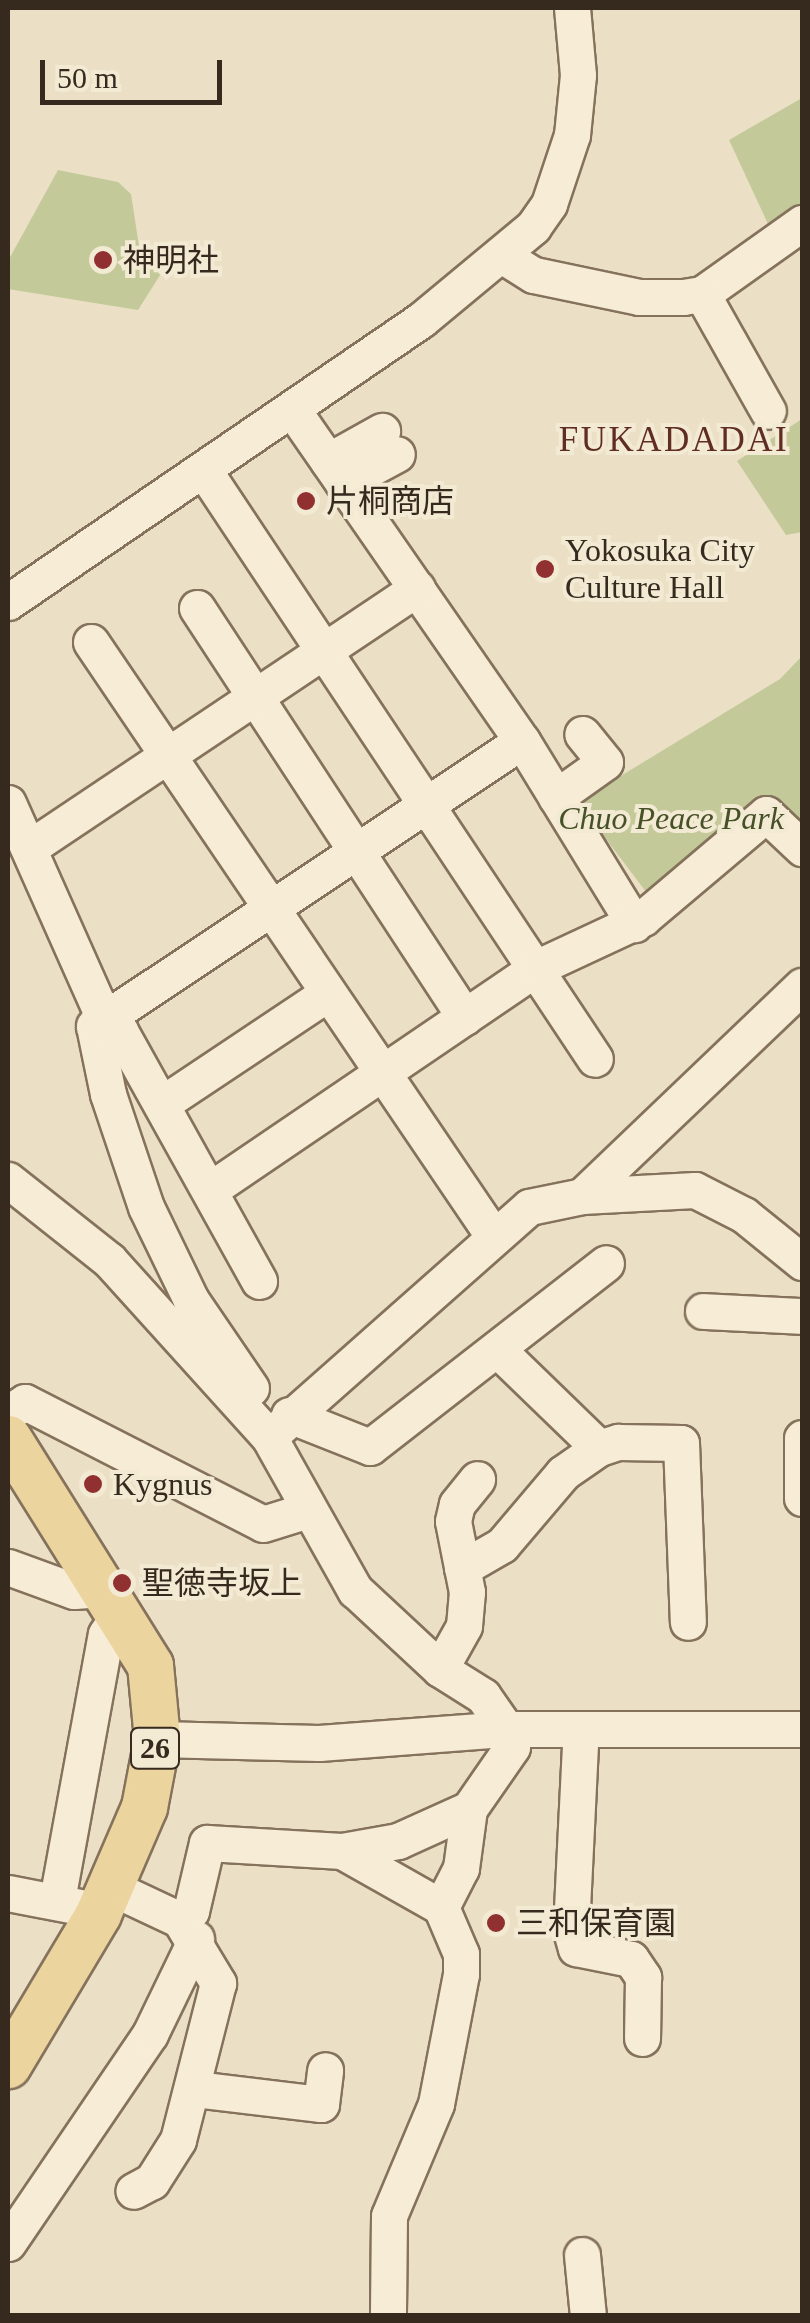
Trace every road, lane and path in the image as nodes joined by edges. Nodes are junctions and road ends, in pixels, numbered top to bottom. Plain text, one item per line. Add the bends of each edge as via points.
1 (572, 8) edge
2 (802, 224) edge
3 (503, 256) junction
4 (702, 294) junction
5 (292, 409) junction
6 (768, 411) dead end
7 (389, 442) dead end
8 (204, 470) junction
9 (336, 472) junction
10 (416, 588) junction
11 (8, 602) edge
12 (197, 608) dead end
13 (91, 642) dead end
14 (324, 650) junction
15 (255, 696) junction
16 (582, 734) dead end
17 (522, 742) junction
18 (167, 756) junction
19 (556, 796) junction
20 (8, 803) edge
21 (426, 804) junction
22 (29, 848) junction
23 (802, 848) edge
24 (356, 850) junction
25 (270, 906) junction
26 (634, 924) junction
27 (538, 967) junction
28 (802, 986) edge
29 (328, 993) junction
30 (103, 1016) junction
31 (465, 1016) junction
32 (595, 1059) dead end
33 (382, 1073) junction
34 (163, 1104) junction
35 (8, 1180) edge
36 (211, 1189) junction
37 (582, 1196) junction
38 (492, 1234) junction
39 (606, 1262) dead end
40 (802, 1262) edge
41 (260, 1280) dead end
42 (704, 1311) dead end
43 (802, 1316) edge
44 (497, 1349) junction
45 (8, 1413) edge
46 (279, 1425) junction
47 (8, 1438) edge
48 (802, 1438) edge
49 (599, 1448) junction
50 (477, 1479) dead end
51 (802, 1498) edge
52 (308, 1510) junction
53 (8, 1566) edge
54 (462, 1568) junction
55 (114, 1601) junction
56 (688, 1622) dead end
57 (440, 1669) junction
58 (802, 1729) edge
59 (509, 1738) junction
60 (157, 1739) junction
61 (580, 1745) junction
62 (802, 1745) edge
63 (468, 1809) junction
64 (342, 1851) junction
65 (8, 1893) edge
66 (88, 1900) junction
67 (441, 1907) junction
68 (188, 1929) junction
69 (24, 2007) edge
70 (642, 2038) dead end
71 (8, 2064) edge
72 (326, 2070) dead end
73 (195, 2089) junction
74 (134, 2191) dead end
75 (8, 2243) edge
76 (582, 2256) dead end
77 (388, 2316) edge
78 (588, 2316) edge

1 - 3 street via 578,76 564,169 549,204
2 - 4 street
3 - 4 street via 534,274 639,297
3 - 5 street
4 - 6 street
5 - 8 street
5 - 9 street
7 - 9 street
8 - 11 street
8 - 14 street
9 - 10 street
10 - 14 street
10 - 17 street
12 - 15 street
13 - 18 street
14 - 15 street
14 - 21 street
15 - 18 street
15 - 24 street
16 - 19 street via 605,762
17 - 19 street
17 - 21 street
18 - 22 street
18 - 25 street
19 - 26 street
20 - 22 street
21 - 24 street
21 - 27 street
22 - 30 street
23 - 26 street via 766,814
24 - 25 street
24 - 31 street
25 - 29 street
25 - 30 street
26 - 27 street
27 - 31 street
27 - 32 street
28 - 37 street
29 - 33 street
29 - 34 street
30 - 34 street via 120,1030
30 - 46 street via 94,1026 95,1046 146,1207 192,1300
31 - 33 street
33 - 36 street
33 - 38 street
34 - 36 street
35 - 46 street via 109,1260
36 - 41 street
37 - 38 street via 529,1206
37 - 40 street via 695,1190 744,1215
38 - 46 street
39 - 44 street
42 - 43 street
44 - 46 street via 370,1448
44 - 49 street
45 - 52 street via 25,1402 263,1524
46 - 52 street
47 - 55 main road, 26
48 - 51 street
49 - 54 street via 563,1473 502,1545
49 - 56 street via 681,1443
50 - 54 street via 453,1521
52 - 57 street via 356,1590
53 - 55 street
54 - 57 street via 464,1626
55 - 60 main road, 26 via 150,1666
55 - 66 street via 106,1634
57 - 59 street via 483,1696
58 - 59 street
59 - 60 street
59 - 61 street
59 - 63 street
60 - 66 main road, 26 via 144,1806
61 - 62 street
61 - 70 street via 570,1931 576,1948 630,1960 643,1977
63 - 64 street via 398,1841
63 - 67 street via 462,1868
64 - 67 street
64 - 68 street via 207,1842
65 - 66 street
66 - 68 street
66 - 69 main road, 26
67 - 77 street via 461,1954 461,1974 436,2104 389,2216
68 - 73 street via 218,1999
68 - 75 street via 132,2064
69 - 71 main road, 26
72 - 73 street via 321,2104
73 - 74 street via 178,2140 152,2181
76 - 78 street

